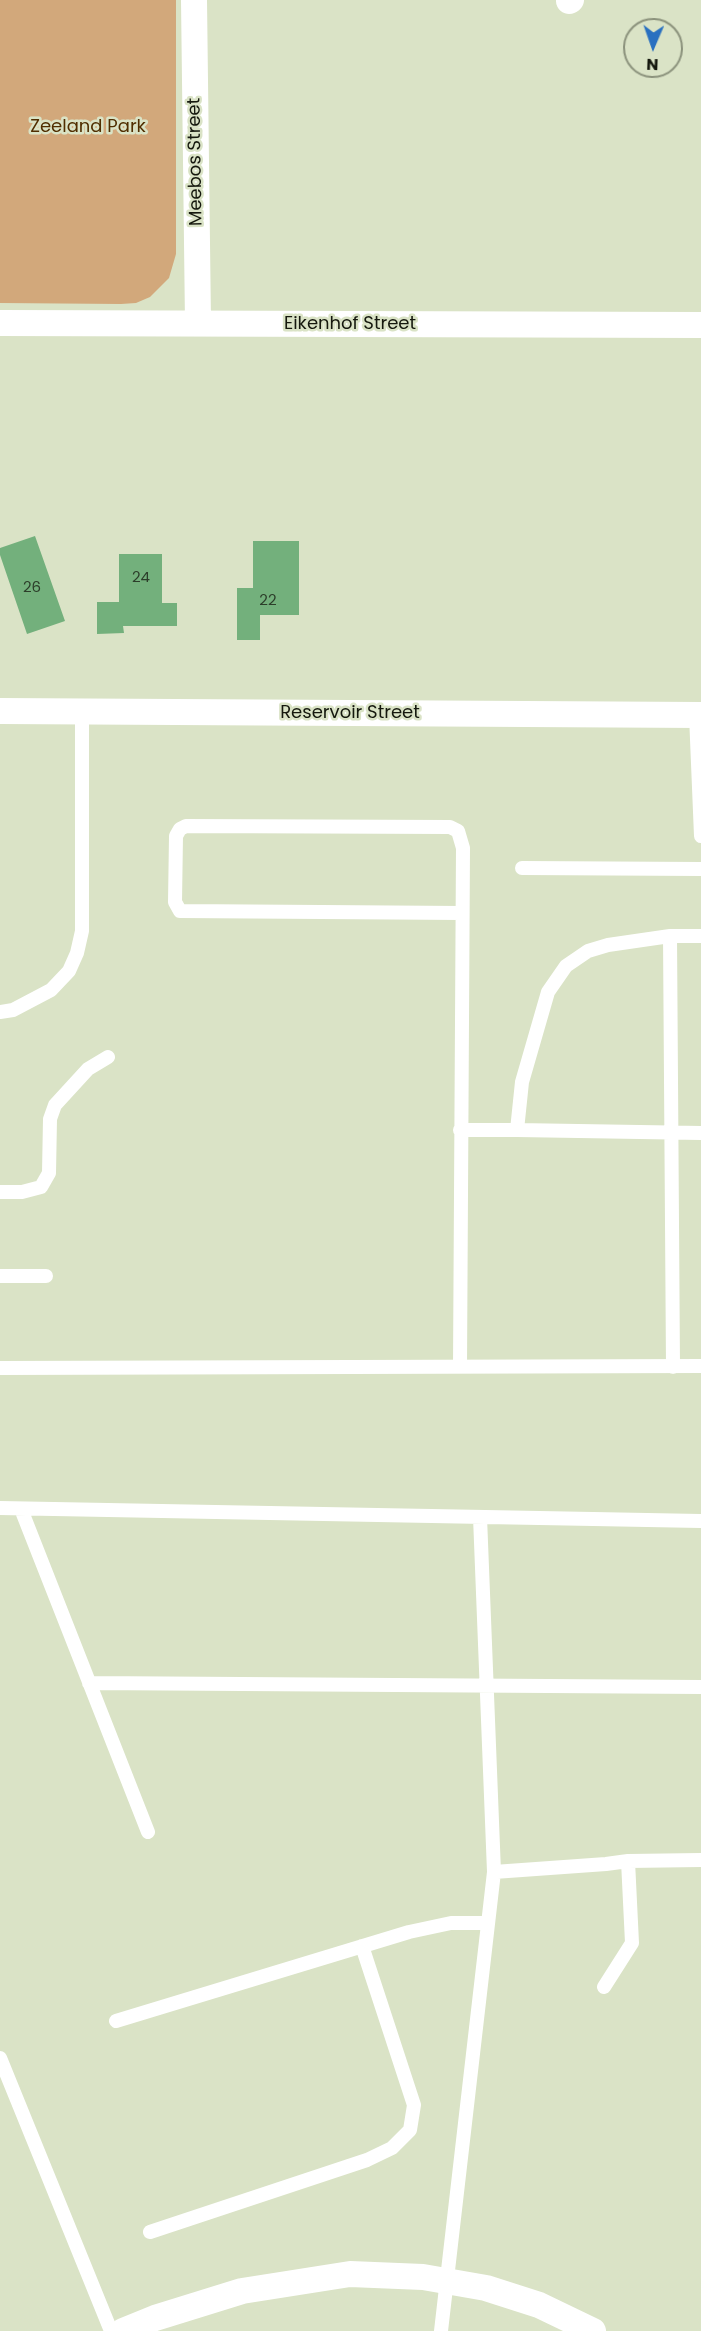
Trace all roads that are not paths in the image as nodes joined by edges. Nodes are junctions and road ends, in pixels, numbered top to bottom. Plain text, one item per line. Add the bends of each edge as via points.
1 (194, 0) edge
2 (0, 323) edge
3 (198, 323) junction
4 (701, 325) edge
5 (0, 711) edge
6 (82, 711) junction
7 (698, 715) edge
8 (701, 836) edge
9 (522, 868) dead end
10 (701, 869) edge
11 (462, 913) junction
12 (670, 936) junction
13 (701, 936) edge
14 (0, 1012) edge
15 (108, 1057) dead end
16 (460, 1130) junction
17 (517, 1130) junction
18 (672, 1133) junction
19 (701, 1133) edge
20 (0, 1192) edge
21 (0, 1276) edge
22 (46, 1276) dead end
23 (460, 1366) junction
24 (673, 1366) junction
25 (701, 1366) edge
26 (0, 1368) edge
27 (0, 1508) edge
28 (21, 1509) junction
29 (480, 1517) junction
30 (701, 1521) edge
31 (89, 1683) junction
32 (487, 1685) junction
33 (701, 1687) edge
34 (148, 1832) dead end
35 (701, 1860) edge
36 (628, 1861) junction
37 (494, 1872) junction
38 (488, 1923) junction
39 (363, 1946) junction
40 (604, 1987) dead end
41 (116, 2021) dead end
42 (0, 2058) edge
43 (150, 2232) dead end
44 (446, 2281) junction
45 (111, 2331) edge
46 (123, 2331) edge
47 (441, 2331) edge
48 (593, 2331) edge

1 - 3 street, Meebos Street
2 - 3 street, Eikenhof Street
3 - 4 street, Eikenhof Street
5 - 6 street, Reservoir Street
6 - 7 street, Reservoir Street
6 - 14 lane via 81,931 77,953 69,971 51,990 14,1011
7 - 8 lane
9 - 10 lane
11 - 11 lane via 463,848 458,831 450,827 186,826 176,836 174,902 180,911
11 - 16 lane
12 - 13 lane
12 - 17 lane via 598,948 566,966 548,992 522,1082
12 - 18 lane
15 - 20 lane via 88,1069 55,1105 50,1119 49,1173 41,1187
16 - 17 lane
16 - 23 lane
17 - 18 lane
18 - 19 lane
18 - 24 lane
21 - 22 lane
23 - 24 lane
23 - 26 lane
24 - 25 lane
27 - 28 lane
28 - 29 lane
28 - 31 lane
29 - 30 lane
29 - 32 lane
31 - 32 lane
31 - 34 lane
32 - 33 lane
32 - 37 lane
35 - 36 lane
36 - 37 lane
36 - 40 lane via 632,1943
37 - 38 lane
38 - 39 lane via 451,1923
38 - 44 lane
39 - 41 lane
39 - 43 lane via 414,2105 410,2130 392,2148 368,2160
42 - 45 lane
44 - 46 street via 350,2274 317,2279 242,2291
44 - 47 lane
44 - 48 street via 486,2288 539,2305

